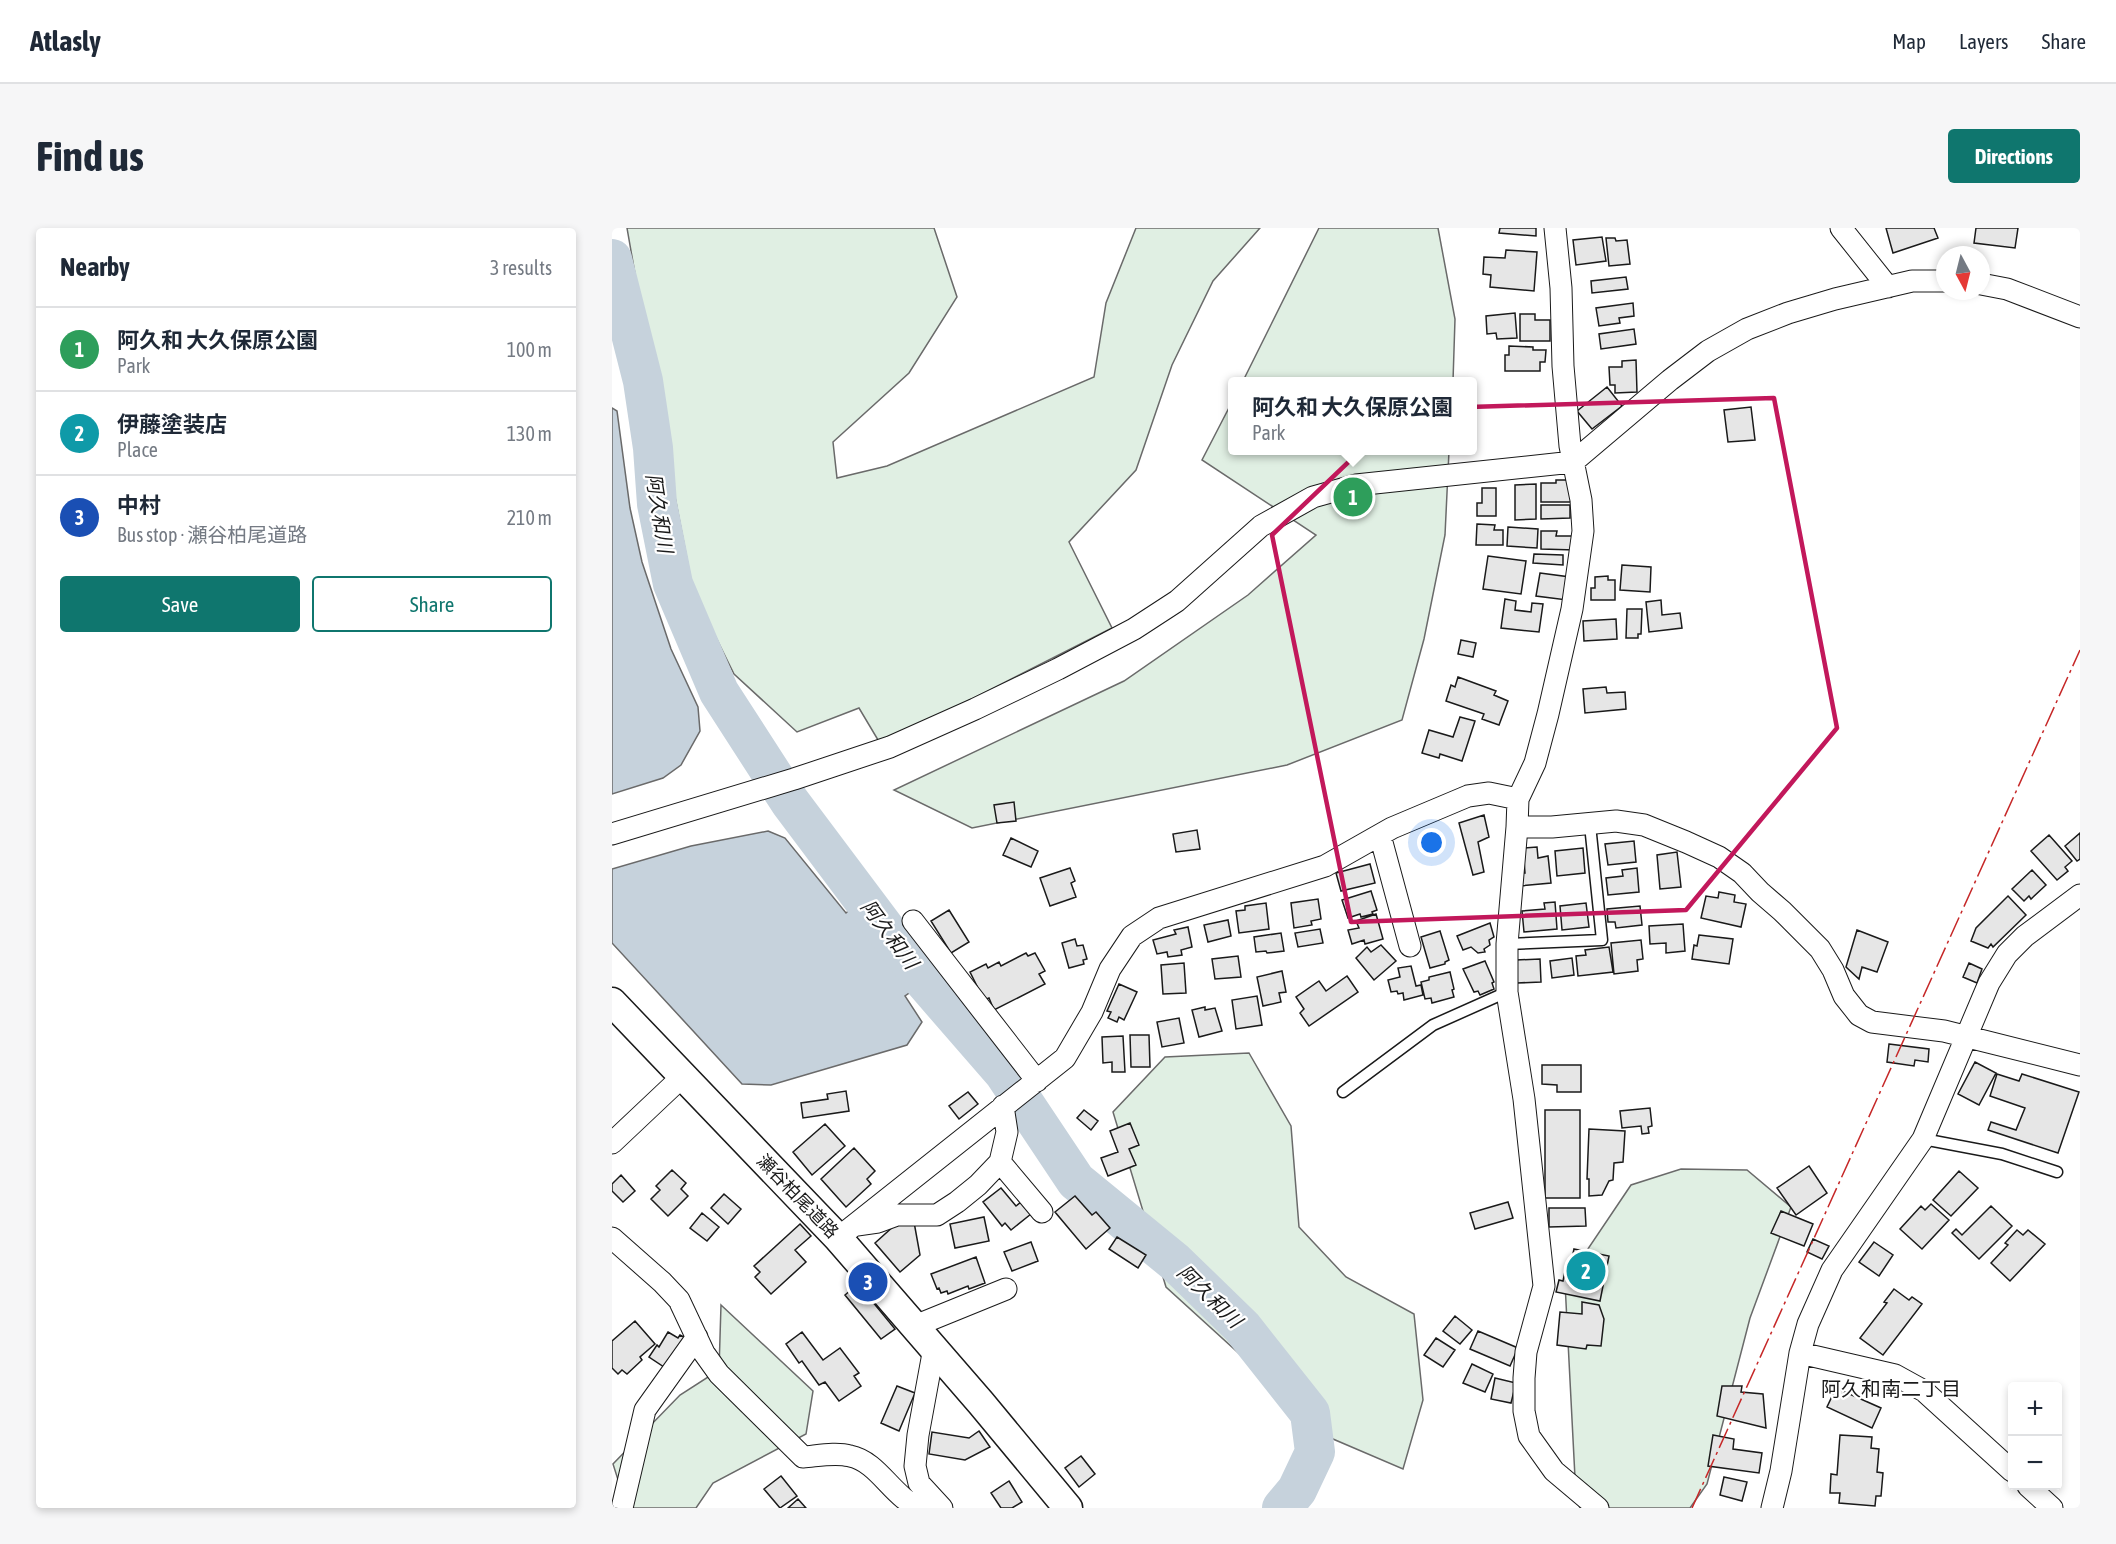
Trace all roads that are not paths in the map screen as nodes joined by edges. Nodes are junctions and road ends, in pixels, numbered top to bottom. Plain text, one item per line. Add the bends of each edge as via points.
1 (1555, 228) edge
2 (1841, 228) edge
3 (1936, 281) edge
4 (1990, 286) edge
5 (1888, 287) junction
6 (2080, 317) edge
7 (1573, 462) junction
8 (1518, 799) junction
9 (1590, 825) junction
10 (1517, 827) junction
11 (612, 834) edge
12 (1380, 835) junction
13 (2080, 896) edge
14 (913, 921) dead end
15 (1507, 944) junction
16 (1410, 946) dead end
17 (1507, 992) junction
18 (612, 1002) edge
19 (1967, 1037) junction
20 (2080, 1065) edge
21 (683, 1076) junction
22 (1034, 1083) junction
23 (1343, 1092) dead end
24 (1005, 1105) junction
25 (1923, 1139) junction
26 (612, 1143) edge
27 (1000, 1162) junction
28 (2057, 1172) dead end
29 (1042, 1212) dead end
30 (846, 1232) junction
31 (612, 1238) edge
32 (1006, 1290) dead end
33 (915, 1326) junction
34 (697, 1337) junction
35 (933, 1348) junction
36 (1800, 1353) junction
37 (2008, 1467) edge
38 (2033, 1490) edge
39 (622, 1508) edge
40 (922, 1508) edge
41 (942, 1508) edge
42 (1068, 1508) edge
43 (1598, 1508) edge
44 (1772, 1508) edge
45 (2052, 1508) edge

1 - 7 street
2 - 5 street
3 - 5 street
4 - 6 street
5 - 7 street via 1788,313 1747,329 1708,351 1670,380
7 - 8 street via 1583,531 1572,609 1534,763
7 - 11 street via 1356,485 1313,497 1261,526 1177,601 1058,669 900,742 763,789
8 - 10 street
8 - 12 street via 1488,793 1468,796
9 - 10 street
9 - 15 lane via 1602,940
9 - 19 street via 1644,825 1719,857 1742,873 1820,949 1844,996 1859,1015 1879,1023
10 - 15 street
12 - 16 street
12 - 22 street via 1325,866 1159,918 1132,936 1110,969 1092,1012 1065,1058
13 - 19 street via 2007,954 1989,983
14 - 22 street
15 - 17 street
17 - 23 lane via 1433,1024
17 - 43 street via 1524,1099 1544,1286 1526,1352 1527,1428 1554,1471
18 - 21 main road, 瀬谷柏尾道路
19 - 20 street
19 - 25 street
21 - 26 street
21 - 30 main road, 瀬谷柏尾道路
22 - 24 street
24 - 27 street via 1007,1132
24 - 30 street
25 - 28 lane via 2002,1154
25 - 36 street via 1832,1270
27 - 29 street
27 - 30 street via 978,1185 937,1215 897,1215
30 - 33 main road, 瀬谷柏尾道路
31 - 34 street via 679,1300
32 - 33 street
33 - 35 main road, 瀬谷柏尾道路
34 - 39 street via 645,1410
34 - 40 street via 719,1374 802,1457 850,1455 865,1462 911,1505
35 - 41 street via 915,1466 919,1483
35 - 42 main road, 瀬谷柏尾道路
36 - 37 street via 1895,1375 1924,1391
36 - 44 street
38 - 45 street

